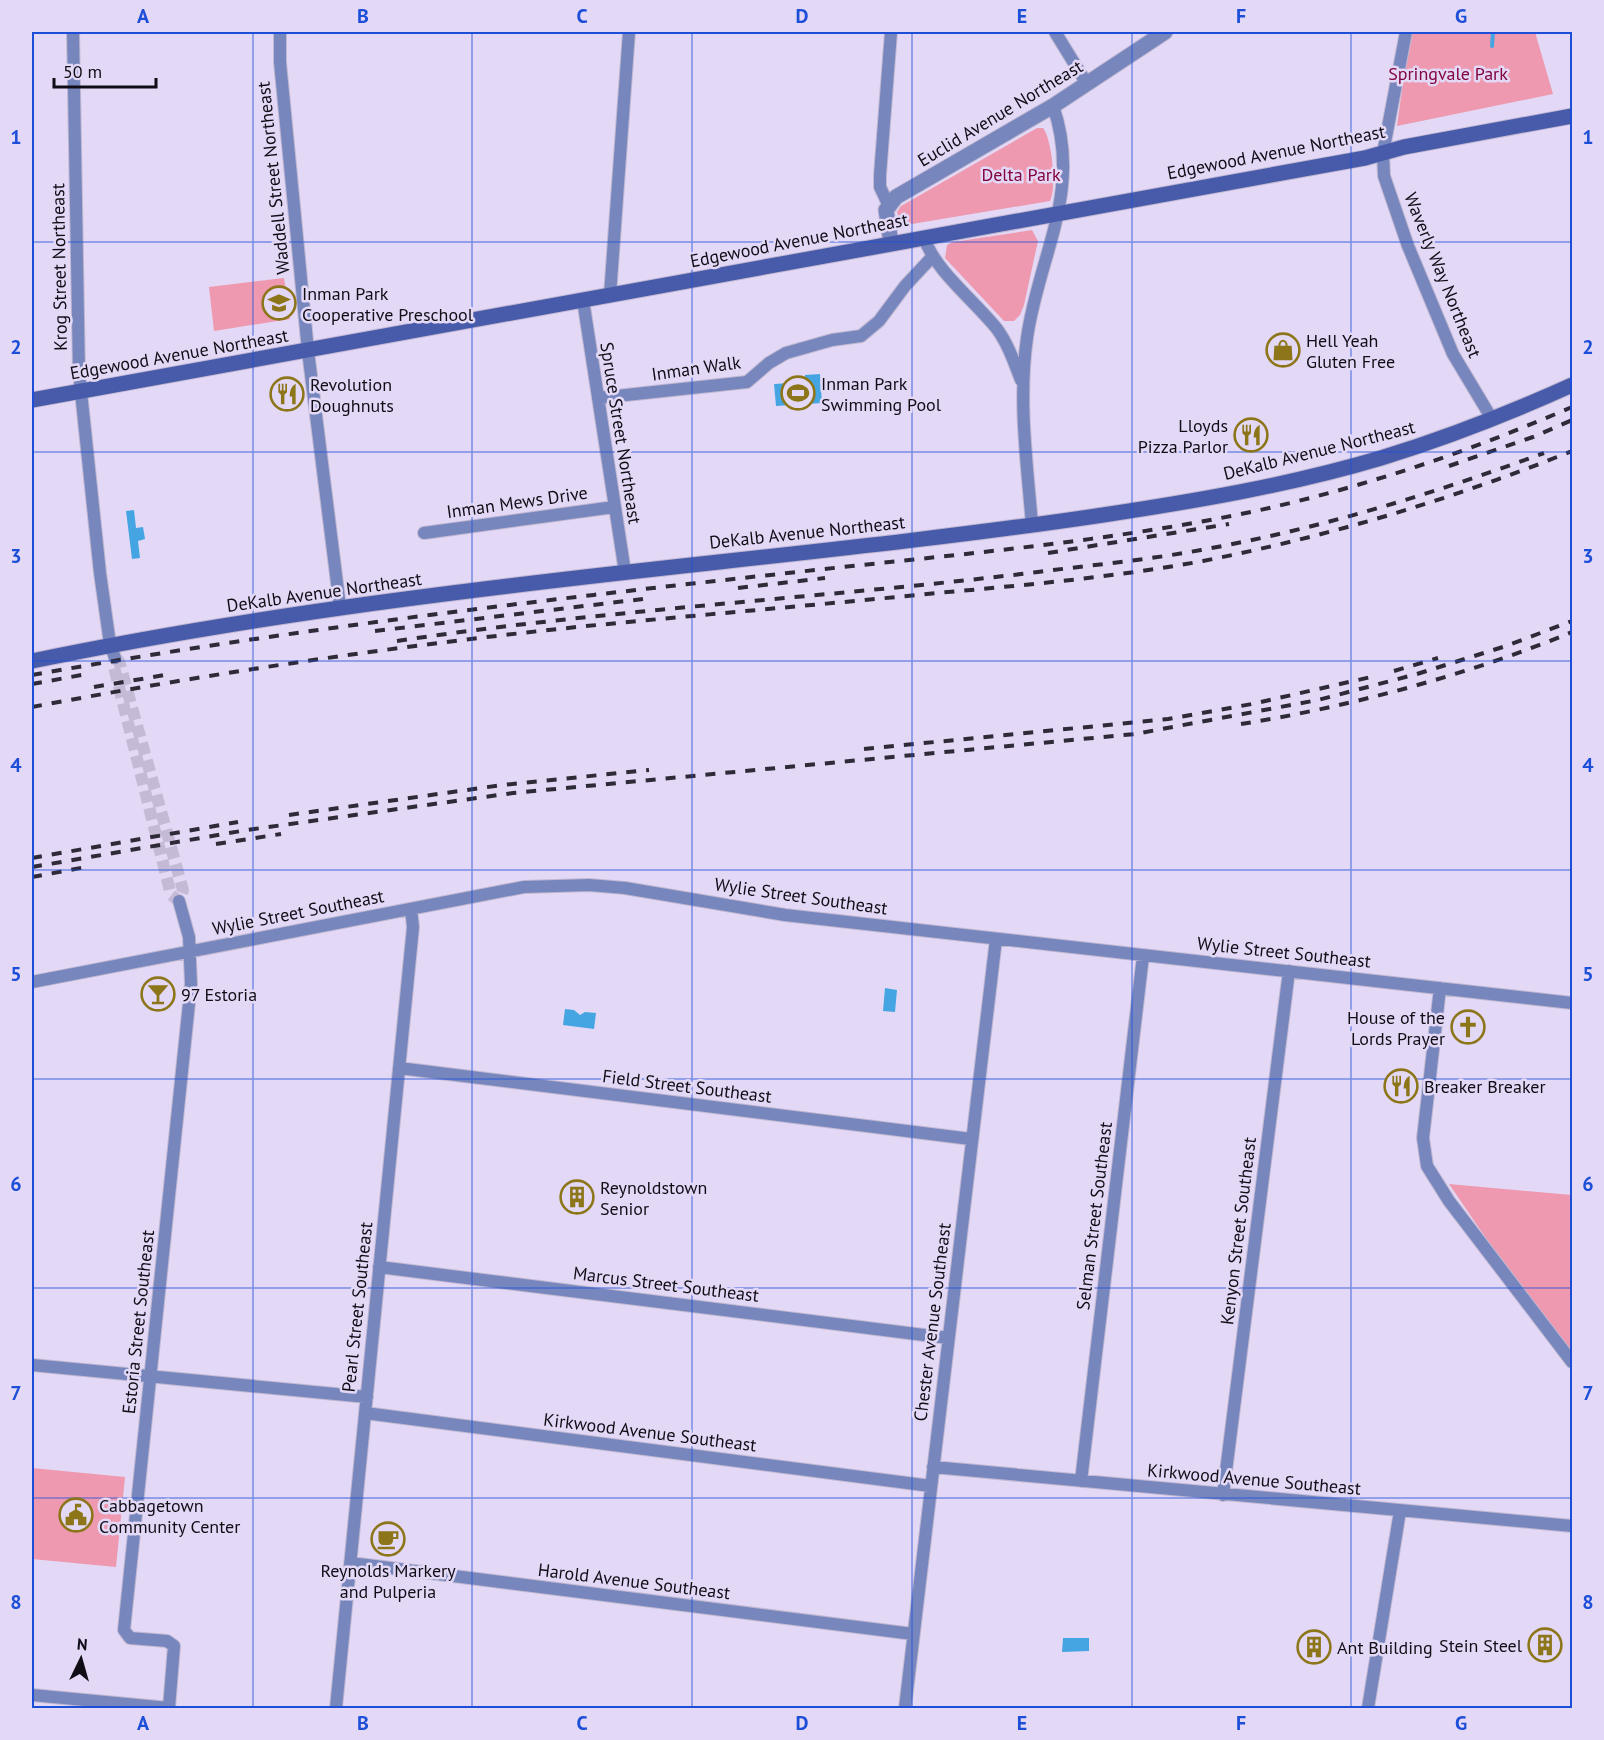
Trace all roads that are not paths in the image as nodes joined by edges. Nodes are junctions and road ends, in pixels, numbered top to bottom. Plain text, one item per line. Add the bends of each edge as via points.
1 (73, 32) edge
2 (280, 32) edge
3 (628, 32) edge
4 (891, 32) edge
5 (1055, 32) edge
6 (1165, 32) edge
7 (1406, 32) edge
8 (1087, 84) junction
9 (1053, 106) junction
10 (1572, 116) edge
11 (1383, 153) junction
12 (888, 204) junction
13 (1060, 213) junction
14 (924, 237) junction
15 (891, 243) junction
16 (933, 256) junction
17 (610, 296) junction
18 (583, 300) junction
19 (309, 351) junction
20 (1022, 384) junction
21 (1572, 385) edge
22 (81, 391) junction
23 (598, 398) junction
24 (32, 400) edge
25 (1492, 419) junction
26 (614, 507) junction
27 (1032, 525) junction
28 (424, 533) dead end
29 (625, 572) junction
30 (340, 607) junction
31 (112, 651) junction
32 (32, 661) edge
33 (179, 901) dead end
34 (411, 909) junction
35 (996, 939) junction
36 (190, 951) junction
37 (1143, 956) junction
38 (1289, 971) junction
39 (32, 982) edge
40 (1440, 988) junction
41 (1572, 1003) edge
42 (399, 1068) junction
43 (971, 1139) junction
44 (379, 1267) junction
45 (948, 1338) junction
46 (1572, 1359) edge
47 (32, 1365) edge
48 (150, 1376) junction
49 (367, 1396) junction
50 (365, 1413) junction
51 (933, 1467) junction
52 (1081, 1481) junction
53 (931, 1486) junction
54 (1223, 1495) junction
55 (1400, 1511) junction
56 (1572, 1526) edge
57 (351, 1563) junction
58 (913, 1634) junction
59 (32, 1695) edge
60 (169, 1708) edge
61 (336, 1708) edge
62 (906, 1708) edge
63 (1368, 1708) edge

1 - 22 street, Krog Street Northeast
2 - 19 street, Waddell Street Northeast
3 - 17 street
4 - 12 street via 880,175 880,187
5 - 8 street
6 - 8 street, Euclid Avenue Northeast
7 - 11 street, Waverly Way Northeast
8 - 9 street, Euclid Avenue Northeast
9 - 12 street, Euclid Avenue Northeast
9 - 13 street via 1060,136
10 - 11 main road, Edgewood Avenue Northeast
11 - 13 main road, Edgewood Avenue Northeast
11 - 25 street, Waverly Way Northeast via 1384,176 1408,246 1453,354
12 - 15 street
13 - 14 main road, Edgewood Avenue Northeast
13 - 20 street via 1032,309
14 - 15 main road, Edgewood Avenue Northeast
14 - 16 street
15 - 17 main road, Edgewood Avenue Northeast
16 - 20 street via 999,331
16 - 23 street, Inman Walk via 879,321 861,336 786,353 747,382
17 - 18 main road, Edgewood Avenue Northeast
18 - 19 main road, Edgewood Avenue Northeast
18 - 23 street, Spruce Street Northeast
19 - 22 main road, Edgewood Avenue Northeast
19 - 30 street, Waddell Street Northeast
20 - 27 street
21 - 25 main road, DeKalb Avenue Northeast
22 - 24 main road, Edgewood Avenue Northeast
22 - 31 street, Krog Street Northeast
23 - 26 street, Spruce Street Northeast
25 - 27 main road, DeKalb Avenue Northeast via 1380,458 1277,485
26 - 28 street, Inman Mews Drive
26 - 29 street, Spruce Street Northeast
27 - 29 main road, DeKalb Avenue Northeast
29 - 30 main road, DeKalb Avenue Northeast
30 - 31 main road, DeKalb Avenue Northeast
31 - 32 main road, DeKalb Avenue Northeast
33 - 36 street, Estoria Street Southeast
34 - 35 street, Wylie Street Southeast via 524,887 589,885 785,915
34 - 36 street, Wylie Street Southeast
34 - 42 street, Pearl Street Southeast via 413,927
35 - 37 street, Wylie Street Southeast
35 - 43 street, Chester Avenue Southeast
36 - 39 street, Wylie Street Southeast
36 - 48 street, Estoria Street Southeast via 191,984
37 - 38 street, Wylie Street Southeast
37 - 52 street, Selman Street Southeast
38 - 40 street, Wylie Street Southeast
38 - 54 street, Kenyon Street Southeast
40 - 41 street, Wylie Street Southeast
40 - 46 street via 1423,1138 1427,1166 1449,1201
42 - 43 street, Field Street Southeast
42 - 44 street, Pearl Street Southeast
43 - 45 street, Chester Avenue Southeast
44 - 45 street, Marcus Street Southeast
44 - 49 street, Pearl Street Southeast
45 - 51 street, Chester Avenue Southeast
47 - 48 street
48 - 49 street
48 - 60 street, Estoria Street Southeast via 124,1630 130,1638 167,1641 174,1646
49 - 50 street, Pearl Street Southeast
50 - 53 street, Kirkwood Avenue Southeast
50 - 57 street, Pearl Street Southeast
51 - 52 street, Kirkwood Avenue Southeast
51 - 53 street, Chester Avenue Southeast
52 - 54 street, Kirkwood Avenue Southeast
53 - 58 street, Chester Avenue Southeast
54 - 55 street, Kirkwood Avenue Southeast
55 - 56 street, Kirkwood Avenue Southeast
55 - 63 street
57 - 58 street, Harold Avenue Southeast
57 - 61 street, Pearl Street Southeast
58 - 62 street, Chester Avenue Southeast
59 - 60 street

